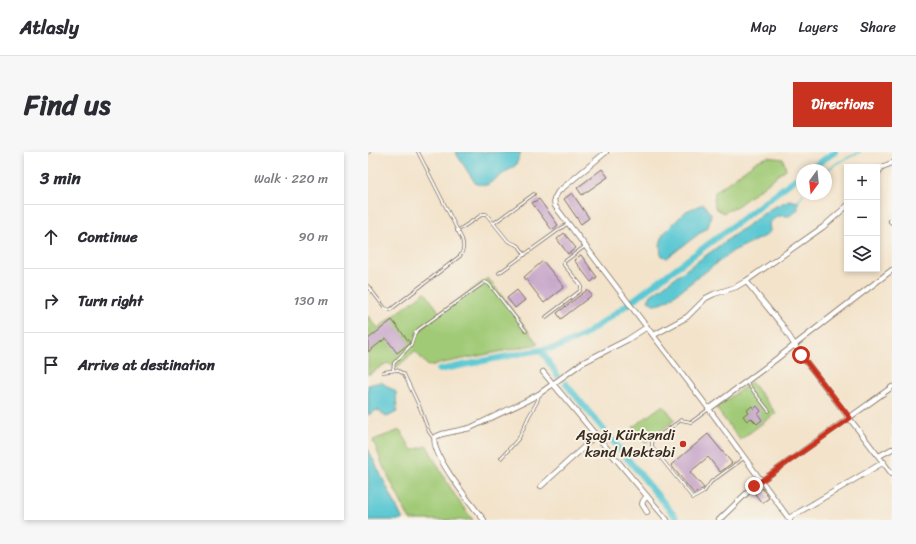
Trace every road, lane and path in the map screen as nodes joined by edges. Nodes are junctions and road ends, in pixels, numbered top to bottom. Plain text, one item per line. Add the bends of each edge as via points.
1 (418, 152) edge
2 (606, 152) edge
3 (892, 163) edge
4 (880, 170) edge
5 (534, 194) dead end
6 (844, 208) edge
7 (494, 223) junction
8 (568, 224) junction
9 (458, 230) junction
10 (585, 246) junction
11 (525, 255) junction
12 (892, 270) edge
13 (499, 273) dead end
14 (746, 281) junction
15 (368, 286) edge
16 (546, 317) dead end
17 (647, 327) junction
18 (526, 331) dead end
19 (654, 335) junction
20 (794, 345) junction
21 (393, 370) junction
22 (383, 372) dead end
23 (543, 372) dead end
24 (746, 382) junction
25 (553, 383) junction
26 (892, 387) edge
27 (539, 394) junction
28 (709, 409) junction
29 (769, 411) dead end
30 (850, 418) junction
31 (596, 434) junction
32 (434, 439) junction
33 (892, 449) edge
34 (879, 456) junction
35 (745, 457) junction
36 (501, 458) dead end
37 (884, 462) junction
38 (892, 474) edge
39 (762, 481) junction
40 (541, 486) dead end
41 (647, 496) junction
42 (647, 512) dead end
43 (789, 519) edge
44 (484, 520) edge
45 (666, 520) edge
46 (719, 520) edge

1 - 9 lane
2 - 8 street via 555,195 555,206
3 - 4 street
5 - 7 lane
6 - 14 street via 823,227
7 - 9 lane via 483,214
7 - 11 lane via 508,241 519,246
8 - 10 street
8 - 11 lane
9 - 15 lane via 464,246 460,256 390,310 385,308
10 - 16 lane via 564,262 581,285 580,291
10 - 17 street
11 - 13 lane
12 - 20 street
14 - 19 street via 706,298 687,317
14 - 20 street via 782,325
17 - 19 street
17 - 25 street via 582,363
18 - 21 lane via 486,282 419,329 411,345 394,363
19 - 28 street
20 - 24 street
20 - 30 street
21 - 22 lane
21 - 32 lane via 404,374
23 - 25 street
24 - 28 street
24 - 29 lane
25 - 27 street
25 - 31 street
26 - 30 street
27 - 32 street via 470,428 442,434
27 - 36 lane via 519,438
28 - 35 street
28 - 35 lane via 691,422 681,420 652,441 652,447 693,498 704,492 711,482
30 - 34 street
30 - 39 street
31 - 40 street
31 - 41 street
32 - 44 street via 436,449 459,489
33 - 34 street
34 - 37 street
35 - 39 street
37 - 38 street
37 - 43 street
39 - 43 street
39 - 46 street
41 - 42 street via 642,504
41 - 45 street

